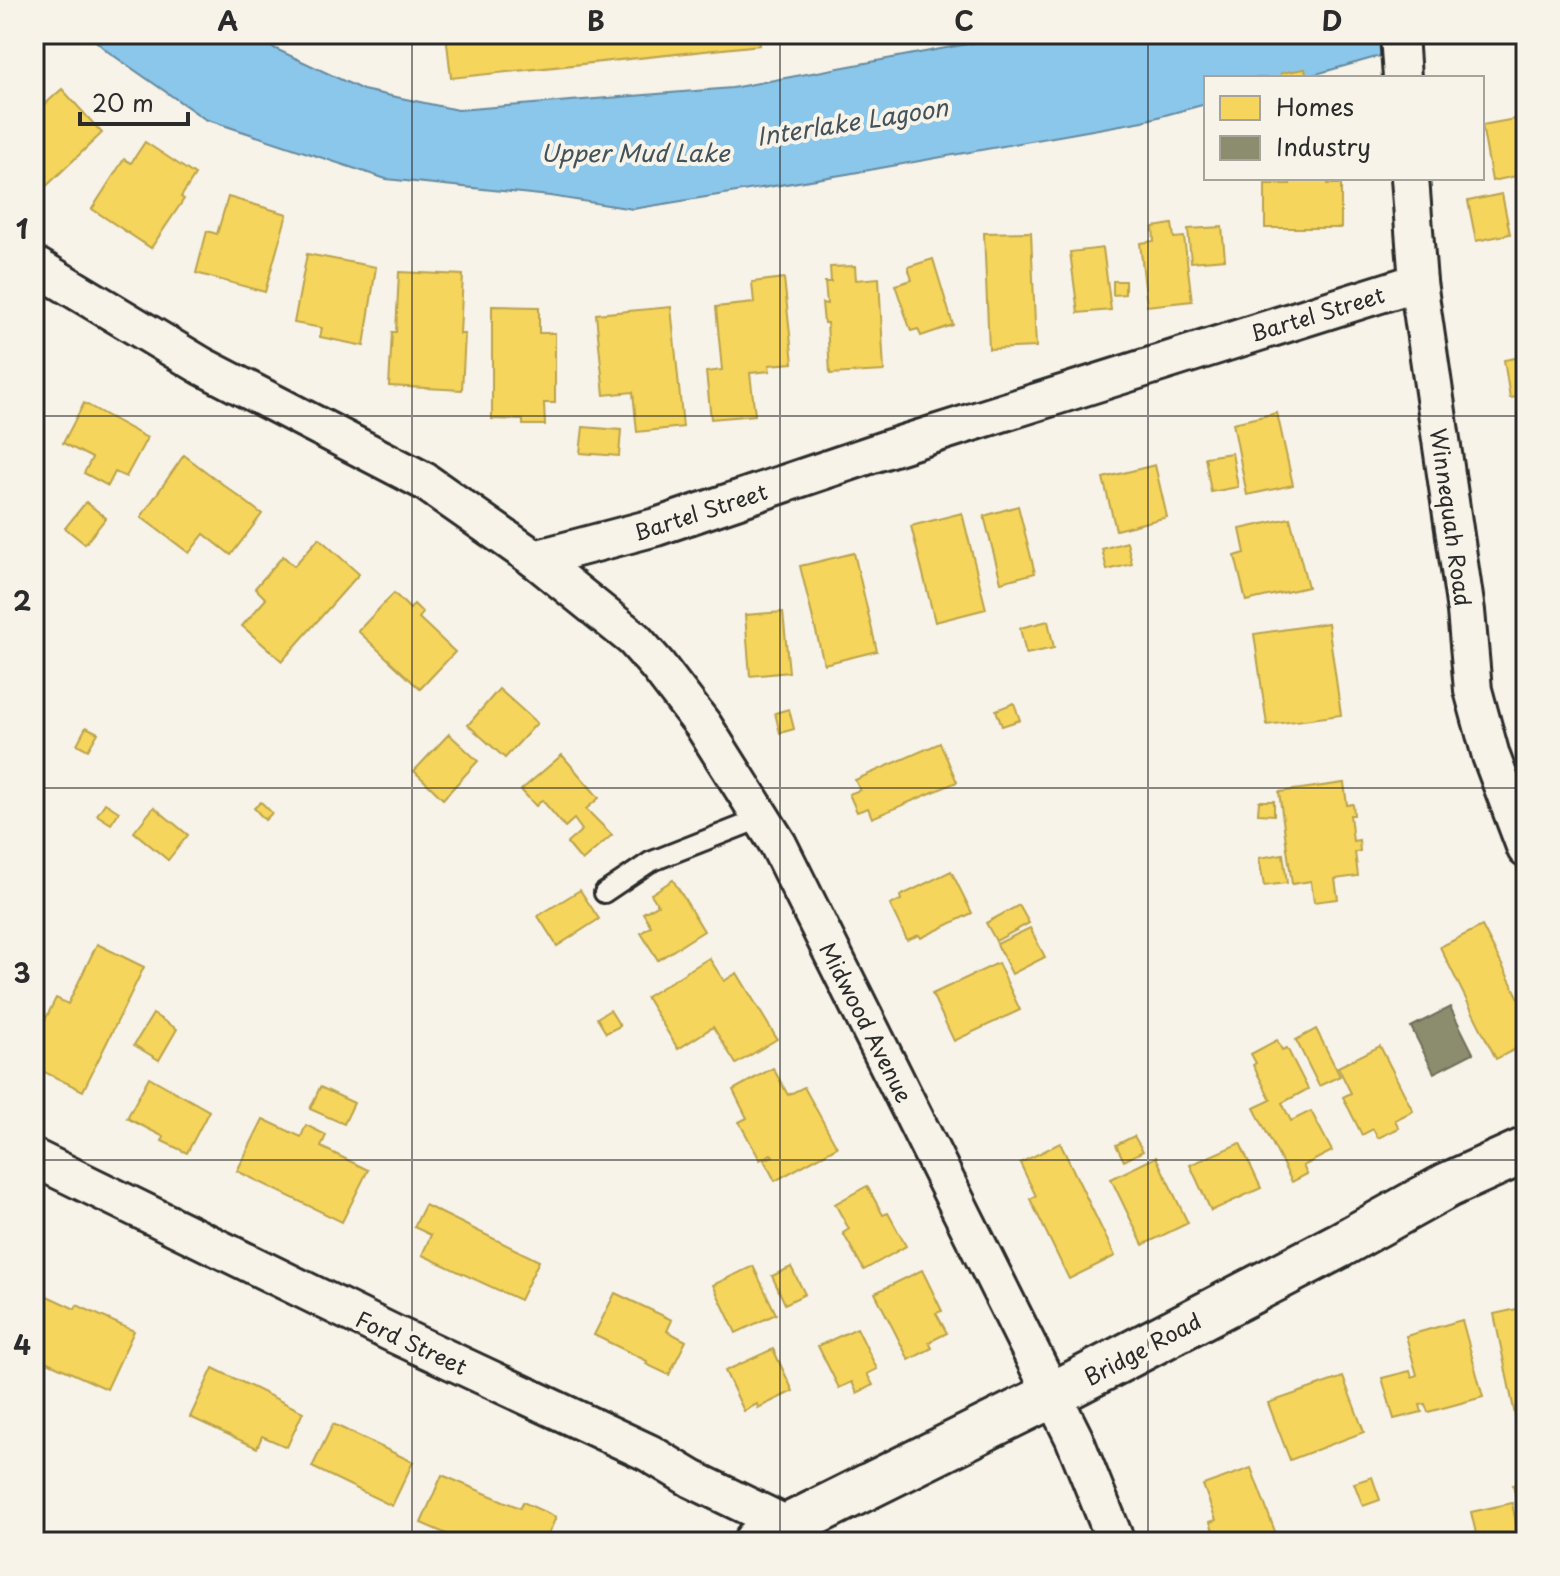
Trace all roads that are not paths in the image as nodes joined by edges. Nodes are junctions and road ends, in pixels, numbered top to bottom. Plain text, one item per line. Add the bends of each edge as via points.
1 (1410, 180) edge
2 (34, 265) edge
3 (1418, 282) junction
4 (535, 559) junction
5 (762, 818) junction
6 (1526, 849) edge
7 (604, 893) dead end
8 (1526, 1150) edge
9 (34, 1158) edge
10 (1052, 1395) junction
11 (772, 1534) edge
12 (1116, 1542) edge

1 - 3 street, Winnequah Road
2 - 4 street via 202,366 424,481
3 - 4 street, Bartel Street via 656,527
3 - 6 street, Winnequah Road via 1473,690
4 - 5 street, Midwood Avenue via 649,656 703,725
5 - 7 lane via 650,862
5 - 10 street, Midwood Avenue
8 - 10 street, Bridge Road via 1448,1185
9 - 11 street, Ford Street via 649,1453
10 - 11 street, Bridge Road
10 - 12 street, Midwood Avenue

